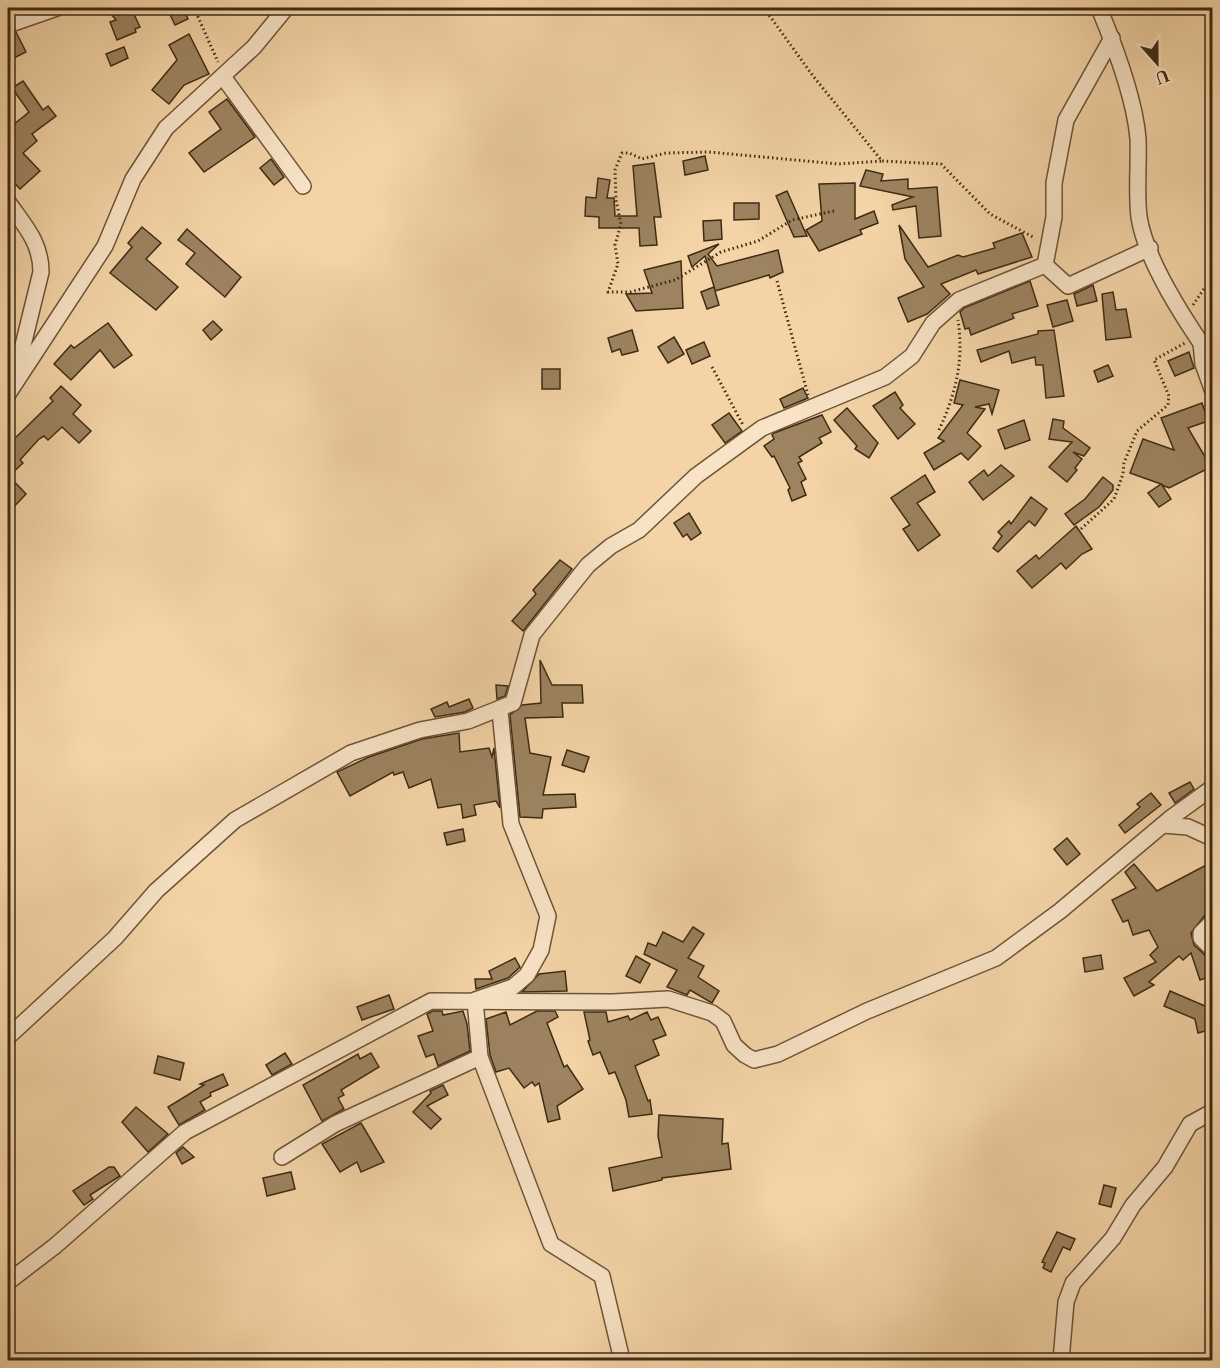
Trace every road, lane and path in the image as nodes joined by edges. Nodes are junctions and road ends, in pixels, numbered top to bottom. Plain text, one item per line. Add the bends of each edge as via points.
1 (57, 8) edge
2 (194, 8) edge
3 (286, 8) edge
4 (764, 8) edge
5 (1099, 8) edge
6 (8, 25) edge
7 (1112, 38) junction
8 (224, 78) junction
9 (882, 161) junction
10 (303, 186) dead end
11 (8, 202) edge
12 (834, 211) dead end
13 (1050, 245) junction
14 (1150, 248) junction
15 (1045, 265) junction
16 (1212, 277) edge
17 (777, 280) dead end
18 (956, 304) junction
19 (1185, 316) junction
20 (1200, 340) junction
21 (1212, 359) edge
22 (712, 367) dead end
23 (1212, 389) edge
24 (811, 406) junction
25 (939, 430) dead end
26 (749, 438) junction
27 (1081, 529) dead end
28 (500, 711) junction
29 (1212, 788) edge
30 (1163, 825) junction
31 (1212, 838) edge
32 (1212, 922) edge
33 (1212, 949) edge
34 (475, 1000) junction
35 (8, 1037) edge
36 (480, 1057) junction
37 (1212, 1112) edge
38 (282, 1157) dead end
39 (8, 1282) edge
40 (621, 1360) edge
41 (1061, 1360) edge

1 - 6 street
2 - 8 path
3 - 8 street
4 - 9 path
5 - 7 street
7 - 13 street via 1066,120 1054,183
7 - 14 street via 1136,124 1139,217
8 - 10 street
8 - 11 street via 196,98 166,128 134,179 105,246 8,394 41,272 37,242
9 - 12 path via 838,164 709,152 666,153 642,159 622,153 615,170 621,224 615,245 618,264 608,292 630,292 675,280 721,252 758,241 792,220
9 - 13 path via 941,164 990,214
13 - 15 street
14 - 15 street via 1068,286
14 - 19 street via 1161,277
15 - 18 street
16 - 19 path
17 - 24 path
18 - 24 street via 933,323 912,356 885,377
18 - 25 path via 962,350 960,366 957,388
19 - 20 street
20 - 21 street
20 - 23 street
20 - 27 path via 1154,360 1169,396 1168,405 1137,431 1114,499
22 - 26 path
24 - 26 street
26 - 28 street via 696,476 639,530 588,565 531,635 513,703
28 - 34 street via 511,824 548,916 541,950 527,975 513,987
28 - 35 street via 468,722 420,730 351,753 235,820 156,891 116,938
29 - 30 street
30 - 31 street via 1188,827
30 - 34 street via 1060,911 996,958 767,1057 754,1060 745,1055 712,1012 668,999
32 - 33 street via 1201,938
34 - 36 street
34 - 39 street via 431,1001 185,1132
36 - 38 street via 335,1124
36 - 40 street via 551,1244 602,1276
37 - 41 street via 1190,1124 1165,1167 1133,1204 1113,1238 1073,1283 1066,1302

